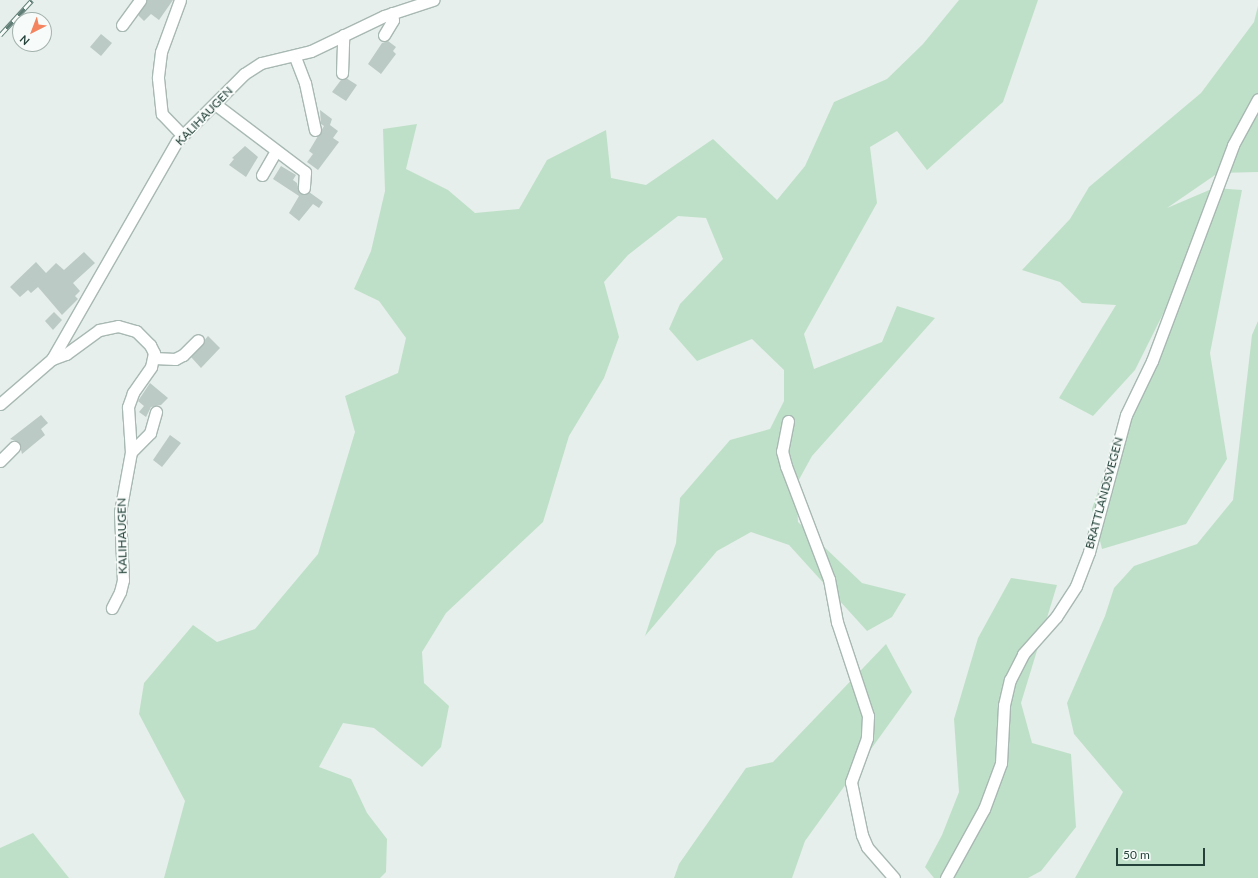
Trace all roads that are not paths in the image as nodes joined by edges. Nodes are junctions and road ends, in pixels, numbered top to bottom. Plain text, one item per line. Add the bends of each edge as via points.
1 (140, 0) edge
2 (180, 0) edge
3 (429, 0) edge
4 (392, 13) junction
5 (122, 25) dead end
6 (343, 35) junction
7 (384, 35) dead end
8 (295, 57) junction
9 (342, 74) dead end
10 (1258, 99) edge
11 (214, 104) junction
12 (315, 130) dead end
13 (182, 136) junction
14 (276, 151) junction
15 (262, 175) dead end
16 (304, 188) dead end
17 (198, 340) dead end
18 (154, 358) junction
19 (52, 359) junction
20 (0, 404) edge
21 (156, 412) dead end
22 (788, 420) dead end
23 (14, 447) dead end
24 (132, 452) junction
25 (0, 461) edge
26 (112, 608) dead end
27 (894, 878) edge
28 (946, 878) edge

1 - 5 street
2 - 13 street via 161,52 158,78 162,114
3 - 4 street, KALIHAUGEN
4 - 6 street, KALIHAUGEN
4 - 7 street via 393,20
6 - 8 street, KALIHAUGEN
6 - 9 street
8 - 11 street, KALIHAUGEN via 271,60 253,67
8 - 12 street via 305,83
10 - 28 street, BRATTLANDSVEGEN via 1233,145 1152,361 1126,415 1076,586 1056,617 1022,654 1010,680 1004,705 1001,763 984,809
11 - 13 street, KALIHAUGEN
11 - 14 street
13 - 19 street, KALIHAUGEN
14 - 15 street
14 - 16 street via 305,172
17 - 18 street via 183,355 175,359
18 - 19 street, KALIHAUGEN via 144,337 128,328 118,326 99,330 66,354
18 - 24 street, KALIHAUGEN via 129,401
19 - 20 street, KALIHAUGEN
21 - 24 street via 150,433
22 - 27 street via 782,451 786,466 829,579 843,644 868,716 867,738 851,782 862,835 867,846
23 - 25 street
24 - 26 street, KALIHAUGEN via 120,512 123,580

